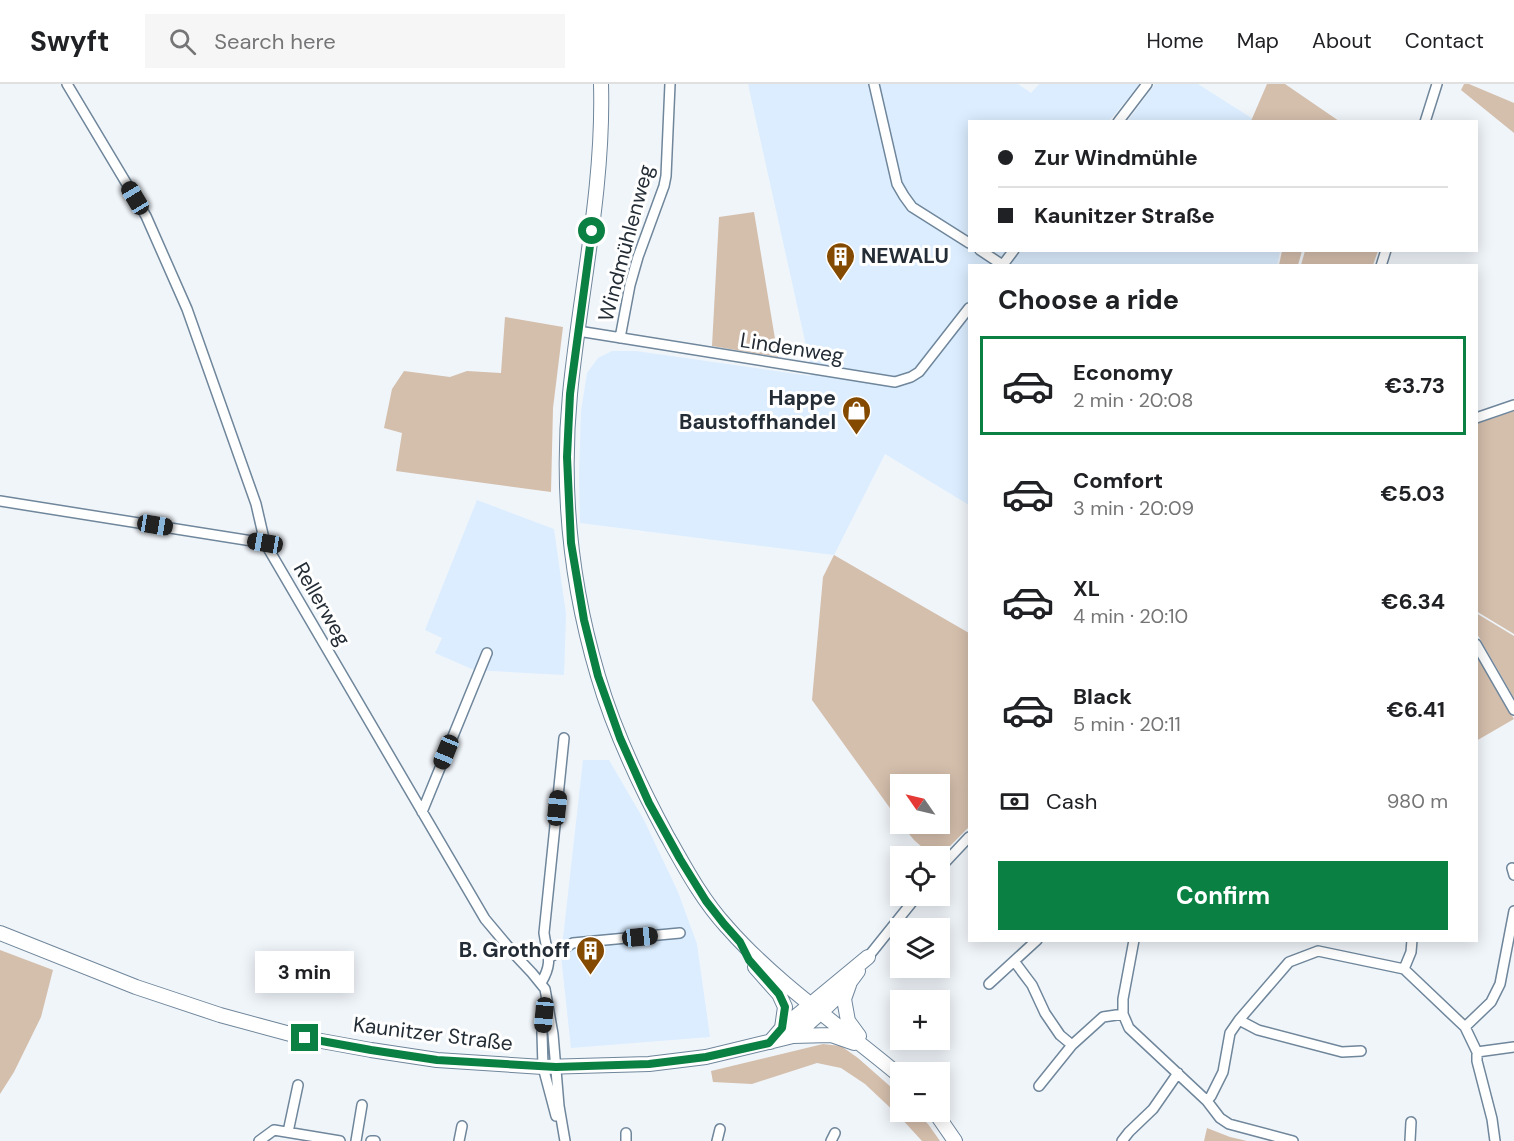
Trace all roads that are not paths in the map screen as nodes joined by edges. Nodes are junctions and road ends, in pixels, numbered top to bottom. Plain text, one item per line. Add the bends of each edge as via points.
1 (67, 84) edge
2 (601, 84) edge
3 (670, 84) edge
4 (874, 84) edge
5 (1147, 84) edge
6 (1437, 84) edge
7 (1120, 120) edge
8 (1426, 120) edge
9 (968, 242) edge
10 (983, 252) edge
11 (1001, 264) edge
12 (968, 309) edge
13 (578, 331) junction
14 (620, 338) junction
15 (1514, 405) edge
16 (1478, 417) edge
17 (0, 501) edge
18 (265, 543) junction
19 (1478, 647) edge
20 (487, 653) dead end
21 (1514, 710) edge
22 (564, 738) dead end
23 (422, 812) junction
24 (968, 838) edge
25 (950, 857) edge
26 (910, 906) edge
27 (1514, 911) edge
28 (0, 933) edge
29 (680, 933) dead end
30 (740, 942) junction
31 (1034, 942) edge
32 (1134, 942) edge
33 (1317, 942) edge
34 (1412, 942) edge
35 (1318, 951) junction
36 (868, 957) junction
37 (549, 958) junction
38 (1014, 961) junction
39 (1404, 969) junction
40 (541, 982) junction
41 (851, 982) junction
42 (989, 984) dead end
43 (816, 1009) junction
44 (1123, 1014) junction
45 (1239, 1020) junction
46 (1465, 1027) junction
47 (788, 1032) junction
48 (1072, 1045) junction
49 (1514, 1047) edge
50 (867, 1048) junction
51 (1361, 1051) dead end
52 (1477, 1052) junction
53 (549, 1067) junction
54 (890, 1068) edge
55 (1178, 1073) junction
56 (298, 1085) dead end
57 (1039, 1086) dead end
58 (1207, 1101) junction
59 (362, 1105) dead end
60 (941, 1122) edge
61 (1411, 1122) dead end
62 (462, 1126) dead end
63 (720, 1129) dead end
64 (288, 1132) junction
65 (269, 1138) edge
66 (322, 1140) edge
67 (259, 1141) edge
68 (340, 1141) edge
69 (356, 1141) edge
70 (459, 1141) edge
71 (564, 1141) edge
72 (717, 1141) edge
73 (955, 1141) edge
74 (1122, 1141) edge
75 (1293, 1141) edge
76 (1410, 1141) edge
77 (1495, 1141) edge

1 - 18 street, Rellerweg via 146,216 187,309 256,504
2 - 13 main road via 595,208
3 - 14 street, Windmühlenweg via 666,176 630,285
4 - 9 street via 897,184 904,196 912,207
5 - 7 street
6 - 8 street
10 - 11 street
12 - 14 street, Lindenweg via 919,372 895,382
13 - 14 street, Lindenweg
13 - 30 main road via 568,419 567,475 571,543 598,676 649,803 706,901
15 - 16 street
17 - 18 street
18 - 23 street, Rellerweg
19 - 21 street
20 - 23 street
22 - 37 street via 544,933
23 - 40 street, Rellerweg via 485,919
24 - 25 street
26 - 36 street
27 - 46 street via 1500,984 1491,1002
28 - 53 main road, Kaunitzer Straße via 147,990 305,1038 437,1060
29 - 37 street via 573,942
30 - 43 main road
30 - 47 main road via 749,960 779,994
31 - 38 street
32 - 44 street
33 - 35 street
34 - 39 street
35 - 39 street
35 - 45 street via 1289,962
36 - 41 main road
36 - 43 main road via 844,975
37 - 40 street
38 - 42 street
38 - 48 street via 1060,1035
39 - 46 street
40 - 53 street via 546,996 542,1033
41 - 43 main road
41 - 50 main road via 844,999 848,1021
43 - 47 main road
43 - 50 main road
44 - 48 street via 1103,1017
44 - 55 street via 1129,1029
45 - 51 street via 1258,1030 1310,1044 1342,1052
45 - 58 street via 1230,1033 1222,1072
46 - 52 street
47 - 50 main road via 831,1035
47 - 53 main road, Kaunitzer Straße via 769,1043 706,1057 649,1064
48 - 57 street
49 - 52 street
50 - 54 main road
52 - 77 street
53 - 71 street
55 - 58 street
55 - 74 street via 1153,1109
56 - 64 street
58 - 75 street via 1229,1124
59 - 69 street
60 - 73 main road
61 - 76 street
62 - 70 street
63 - 72 street
64 - 65 street via 274,1130
64 - 66 street
65 - 67 street
66 - 68 street

